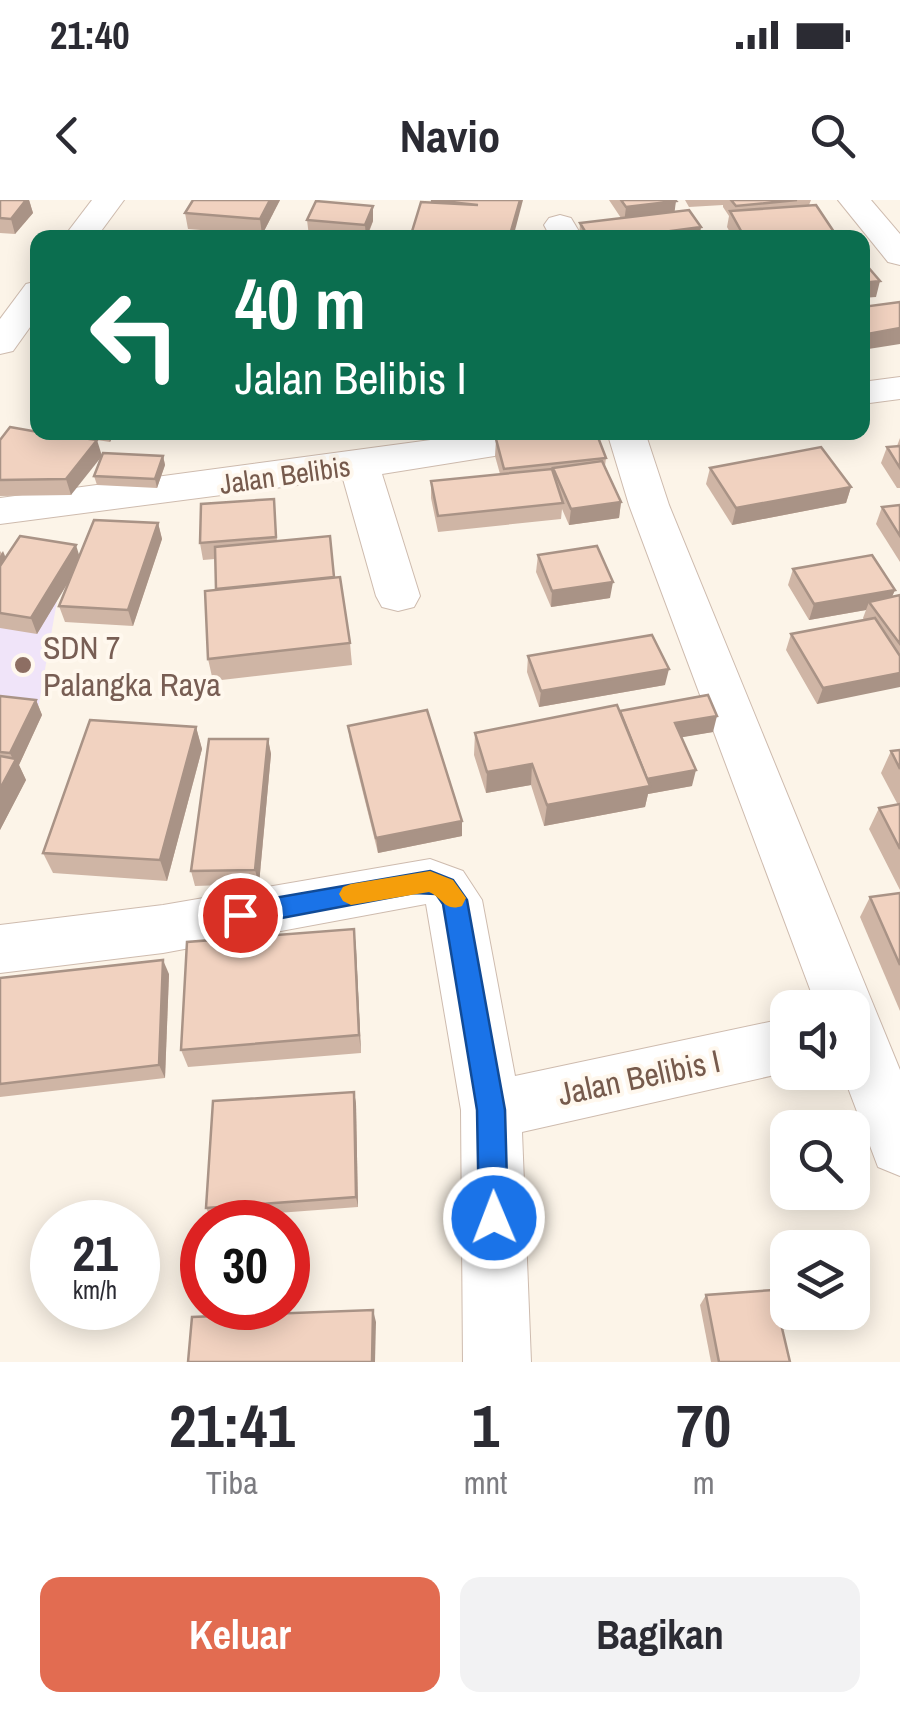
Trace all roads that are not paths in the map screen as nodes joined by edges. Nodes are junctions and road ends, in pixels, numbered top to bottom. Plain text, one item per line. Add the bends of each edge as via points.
1 (108, 200) edge
2 (854, 200) edge
3 (85, 230) edge
4 (900, 255) edge
5 (30, 280) edge
6 (0, 342) edge
7 (900, 388) edge
8 (870, 391) edge
9 (517, 440) edge
10 (629, 440) edge
11 (359, 464) junction
12 (0, 511) edge
13 (398, 596) dead end
14 (0, 949) edge
15 (839, 990) edge
16 (770, 1049) edge
17 (870, 1069) edge
18 (491, 1110) junction
19 (900, 1146) edge
20 (497, 1362) edge

1 - 3 street
2 - 4 street
5 - 6 street
7 - 8 street
9 - 11 street, Jalan Belibis
10 - 15 street
11 - 12 street, Jalan Belibis
11 - 13 street
14 - 18 street via 163,930 430,882 455,900
16 - 18 street, Jalan Belibis I
17 - 19 street
18 - 20 street

